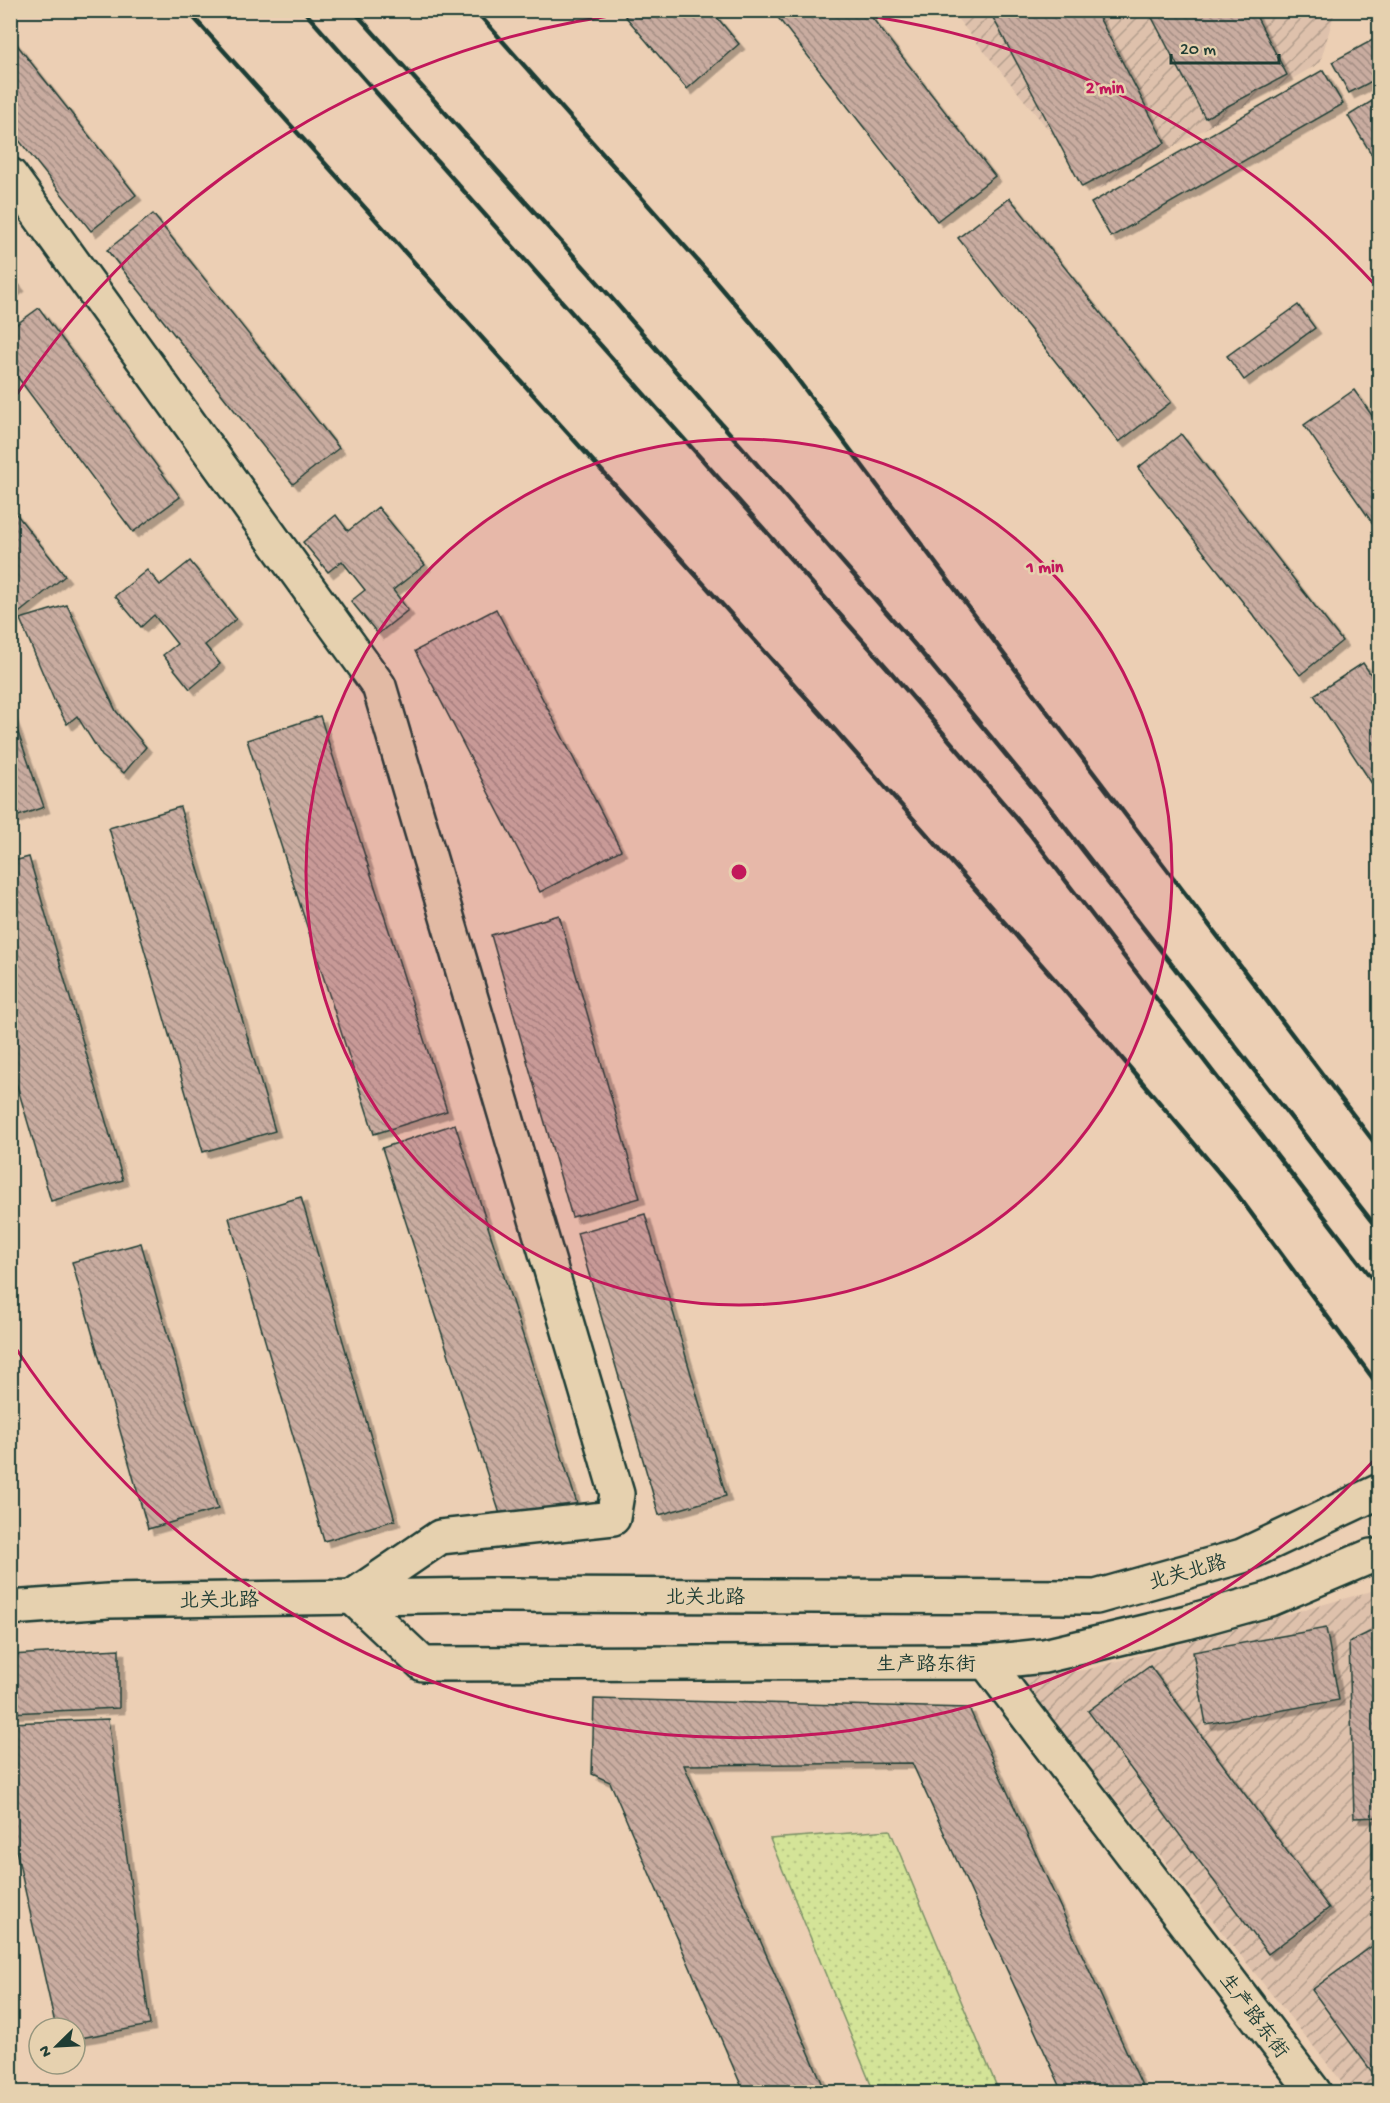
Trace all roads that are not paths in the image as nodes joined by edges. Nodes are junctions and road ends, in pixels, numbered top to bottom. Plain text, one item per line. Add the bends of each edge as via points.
1 (10, 175) edge
2 (1380, 1491) edge
3 (1371, 1556) dead end
4 (352, 1597) junction
5 (10, 1608) edge
6 (986, 1662) junction
7 (1314, 2092) edge

1 - 4 street via 379,686 617,1494 613,1518 440,1538
2 - 4 street, 北关北路 via 1242,1556 1096,1597
3 - 6 street via 1270,1599 1187,1622 1044,1656
4 - 5 street, 北关北路 via 108,1601
4 - 6 street, 生产路东街 via 423,1664
6 - 7 street, 生产路东街

